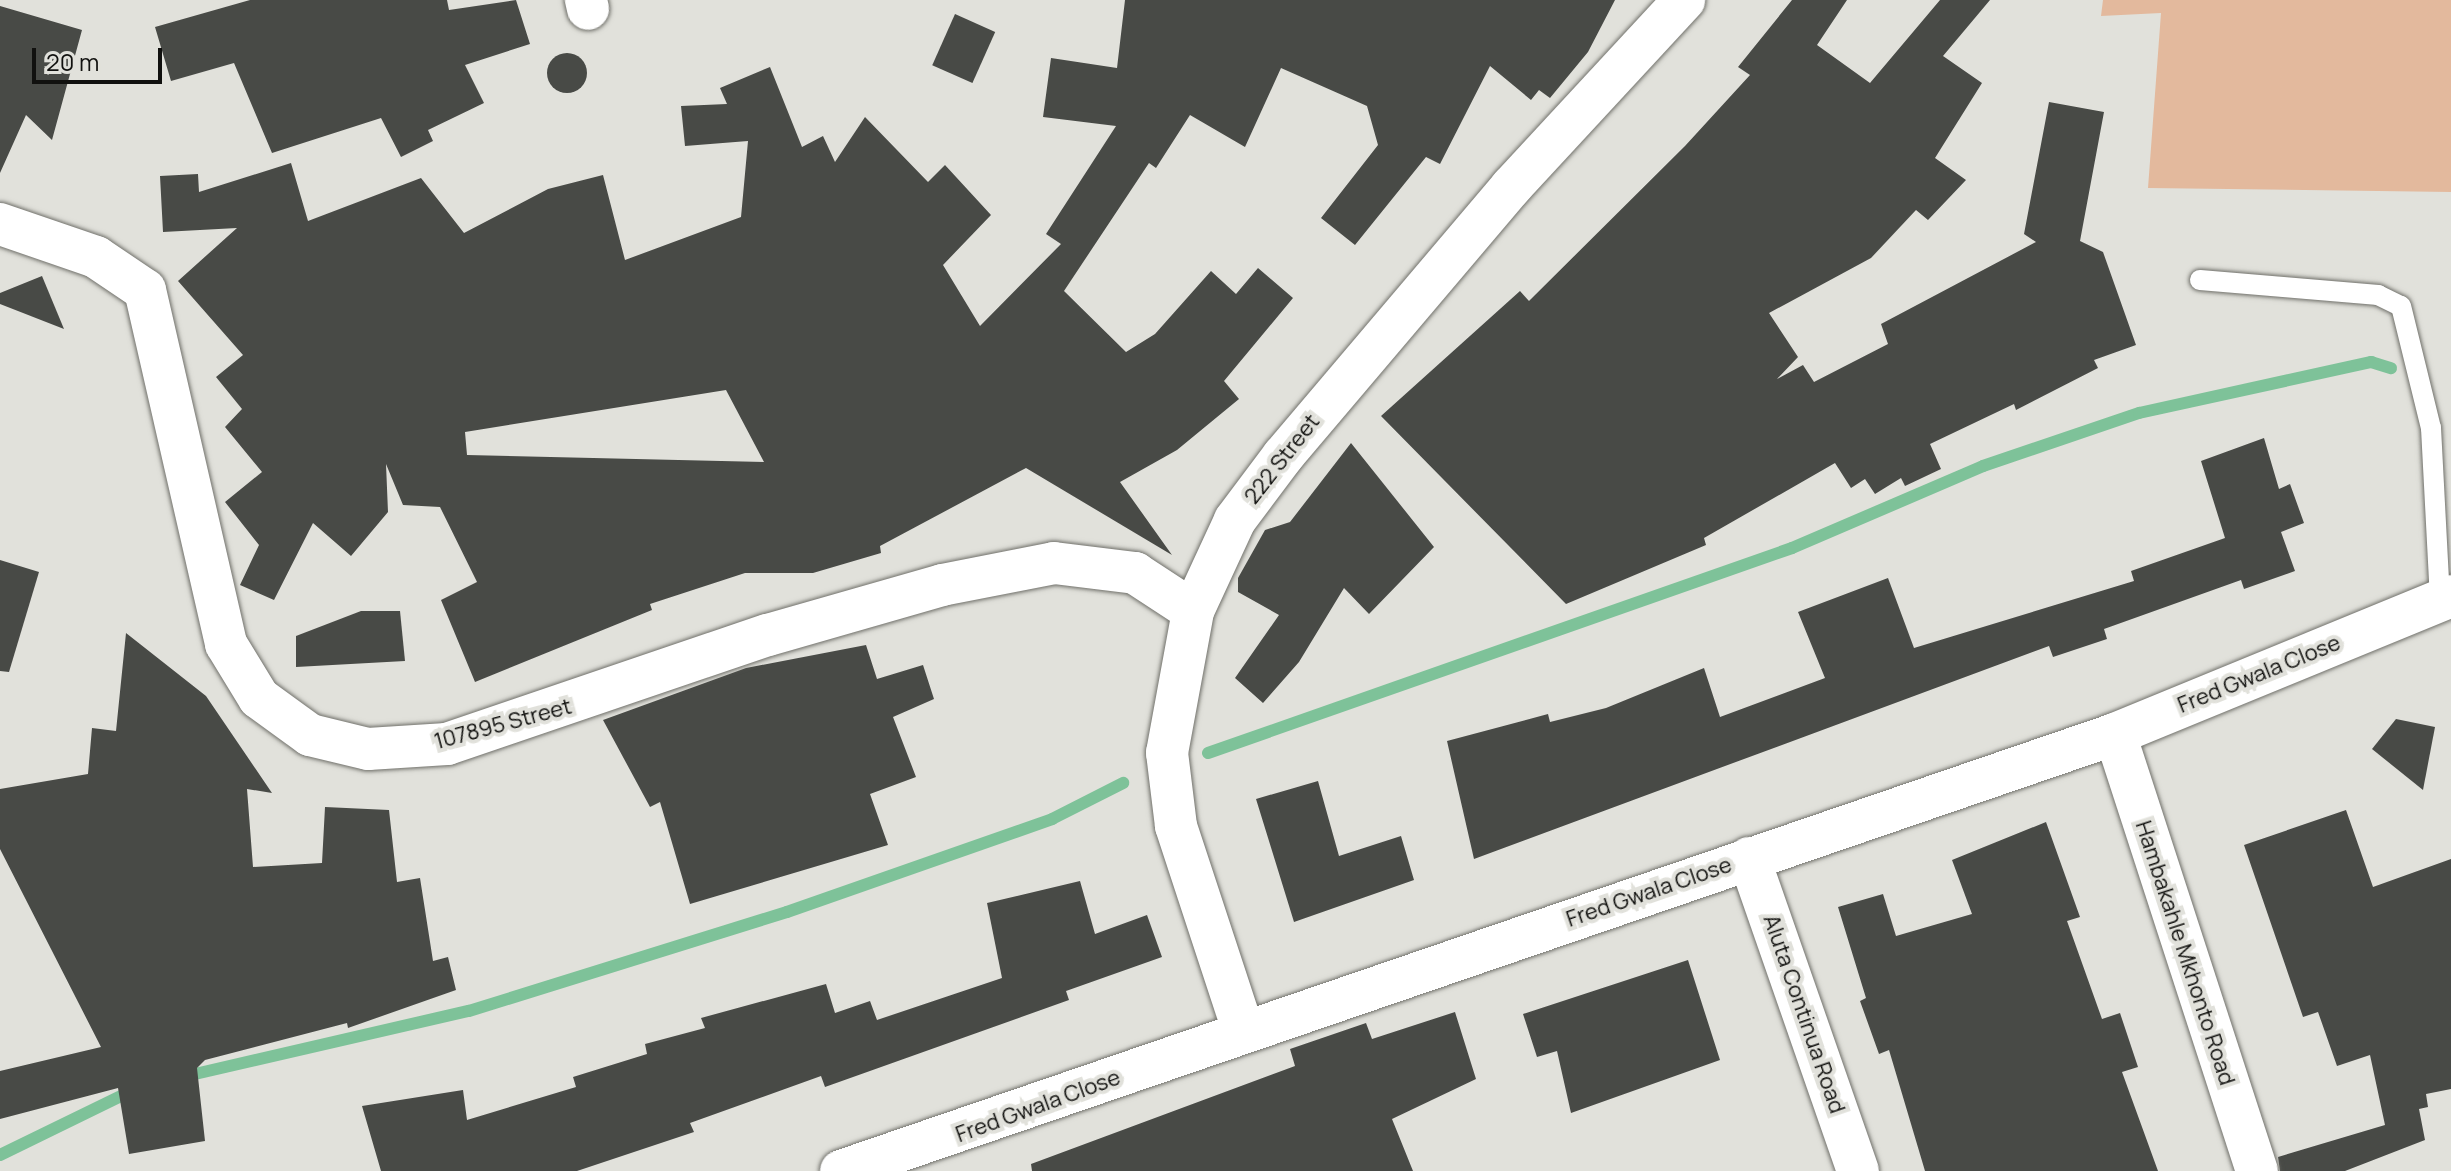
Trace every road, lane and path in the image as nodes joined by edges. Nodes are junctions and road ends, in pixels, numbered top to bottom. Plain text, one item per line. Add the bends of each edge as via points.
1 (1684, 0) edge
2 (0, 224) edge
3 (2200, 280) dead end
4 (2446, 598) edge
5 (1193, 611) junction
6 (2115, 734) junction
7 (1749, 858) junction
8 (1243, 1030) junction
9 (841, 1171) edge
10 (1858, 1171) edge
11 (2257, 1171) edge

1 - 5 street, 222 Street via 1490,211 1283,456 1235,520
2 - 5 street, 107895 Street via 96,257 145,290 226,644 259,698 310,735 368,749 447,744 768,635 1022,569 1091,563 1135,573
3 - 4 lane via 2378,295 2401,306 2431,428
4 - 6 street, Fred Gwala Close
5 - 8 street, 222 Street via 1167,753 1176,826
6 - 7 street, Fred Gwala Close
6 - 11 street, Hambakahle Mkhonto Road
7 - 8 street, Fred Gwala Close
7 - 10 street, Aluta Continua Road
8 - 9 street, Fred Gwala Close

